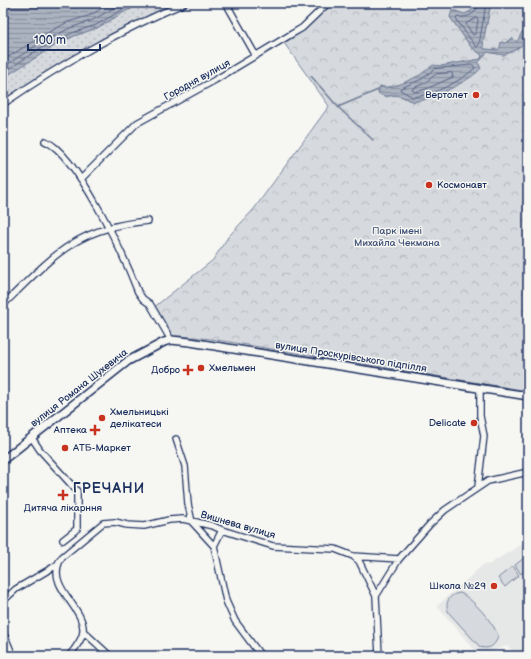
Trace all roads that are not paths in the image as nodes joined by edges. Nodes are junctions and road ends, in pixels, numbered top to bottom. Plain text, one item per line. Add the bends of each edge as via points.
1 (184, 3) edge
2 (226, 3) edge
3 (328, 3) edge
4 (256, 56) junction
5 (3, 104) edge
6 (45, 142) dead end
7 (81, 179) junction
8 (148, 221) dead end
9 (109, 227) junction
10 (3, 305) edge
11 (172, 340) junction
12 (480, 388) junction
13 (528, 396) edge
14 (32, 438) junction
15 (176, 439) dead end
16 (3, 460) edge
17 (528, 472) edge
18 (478, 487) junction
19 (192, 522) junction
20 (222, 530) junction
21 (63, 540) dead end
22 (214, 546) junction
23 (353, 556) junction
24 (62, 558) junction
25 (399, 559) junction
26 (376, 596) junction
27 (3, 601) edge
28 (83, 631) junction
29 (3, 632) edge
30 (13, 656) edge
31 (69, 656) edge
32 (110, 656) edge
33 (261, 656) edge
34 (379, 656) edge

1 - 5 street via 102,41 54,69
2 - 4 street
3 - 4 street, Городня вулиця via 302,28
4 - 7 street, Городня вулиця via 137,123
6 - 7 street via 58,150
7 - 9 street
8 - 9 street
9 - 10 street via 75,241 48,261
9 - 11 street via 138,292 142,299 150,304
11 - 12 main road, вулиця Проскурівського підпілля
11 - 14 main road, вулиця Романа Шухевича via 154,346 128,361
12 - 13 main road, вулиця Проскурівського підпілля
12 - 18 street via 480,416 484,436
14 - 16 main road, вулиця Романа Шухевича
14 - 21 street via 77,491 77,529
15 - 19 street via 185,466
17 - 18 street via 488,481
18 - 25 street via 430,524
19 - 20 street, Вишнева вулиця
19 - 22 street
19 - 24 street, Вишнева вулиця via 183,519 169,520 144,526 103,523
20 - 22 street
20 - 23 street, Вишнева вулиця via 273,546 335,549
22 - 33 street via 226,601 235,621
23 - 25 street, Вишнева вулиця
23 - 26 street via 359,561
24 - 27 street, Вишнева вулиця via 56,565 16,589
24 - 28 street via 56,574 82,623
25 - 26 street
26 - 34 street
28 - 31 street
28 - 32 street
29 - 30 street

